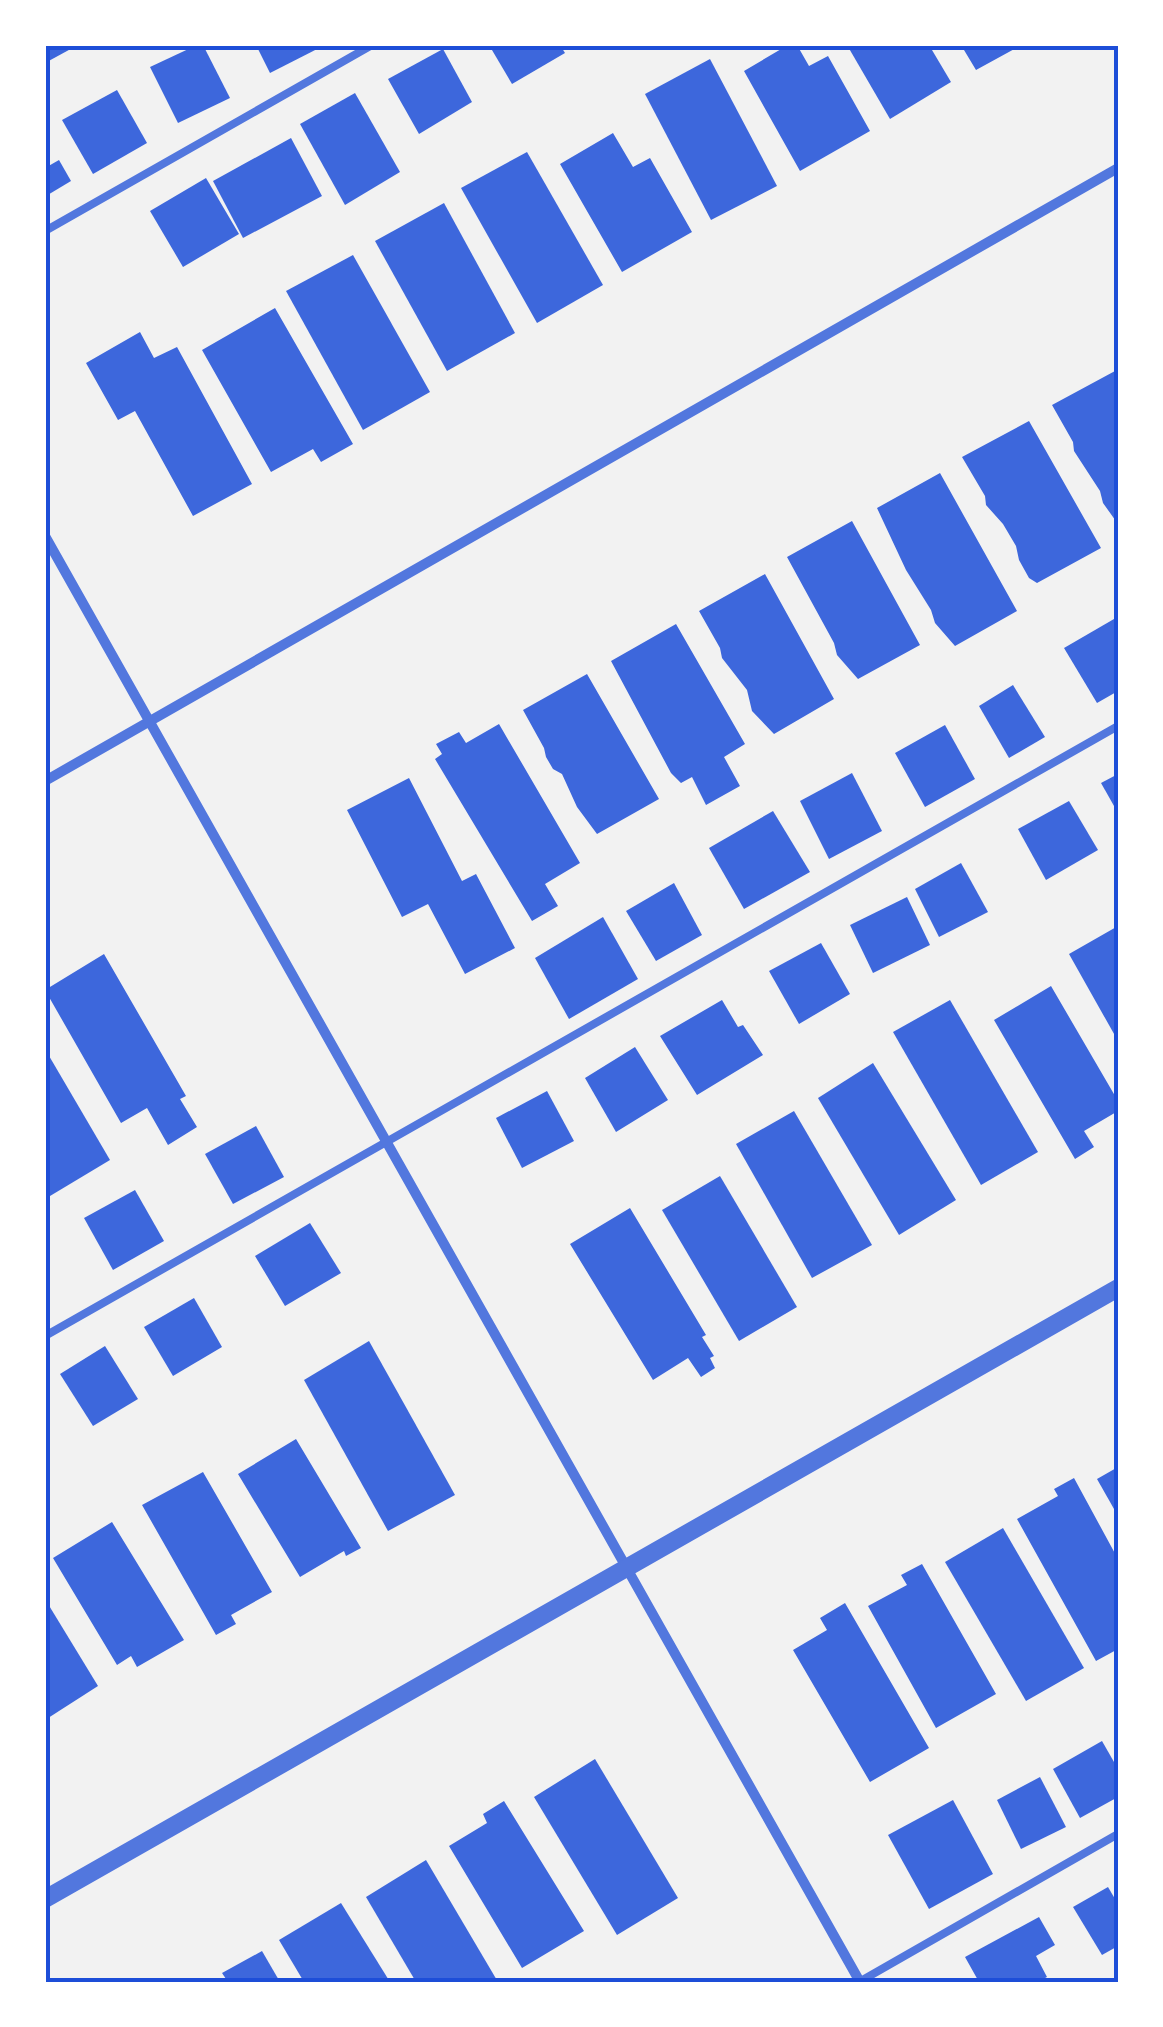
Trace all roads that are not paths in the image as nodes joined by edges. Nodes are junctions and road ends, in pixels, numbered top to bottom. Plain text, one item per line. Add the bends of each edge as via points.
1 (372, 45) edge
2 (1118, 168) edge
3 (45, 231) edge
4 (45, 536) edge
5 (150, 721) junction
6 (1118, 726) edge
7 (45, 781) edge
8 (386, 1142) junction
9 (1118, 1288) edge
10 (45, 1336) edge
11 (627, 1568) junction
12 (1118, 1834) edge
13 (45, 1899) edge
14 (859, 1982) edge

1 - 3 lane
2 - 5 street
4 - 5 street
5 - 7 street
5 - 8 street
6 - 8 lane
8 - 10 lane
8 - 11 street
9 - 11 street
11 - 13 street
11 - 14 street
12 - 14 lane

